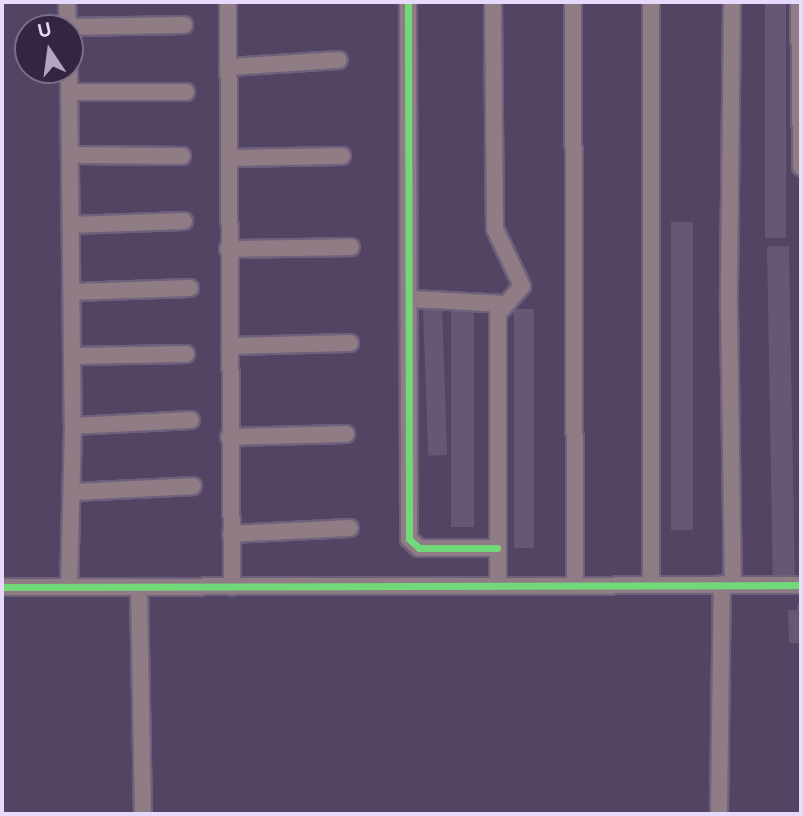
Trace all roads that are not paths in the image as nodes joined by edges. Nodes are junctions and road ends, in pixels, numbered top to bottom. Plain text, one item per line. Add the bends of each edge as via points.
1 (228, 2) edge
2 (408, 2) edge
3 (493, 2) edge
4 (573, 2) edge
5 (651, 2) edge
6 (732, 2) edge
7 (799, 2) edge
8 (184, 25) dead end
9 (84, 27) edge
10 (339, 60) dead end
11 (229, 68) junction
12 (69, 84) edge
13 (69, 92) junction
14 (186, 92) dead end
15 (70, 155) junction
16 (182, 156) dead end
17 (342, 156) dead end
18 (229, 158) junction
19 (801, 167) edge
20 (184, 221) dead end
21 (71, 225) junction
22 (351, 247) dead end
23 (228, 249) junction
24 (190, 288) dead end
25 (72, 292) junction
26 (411, 299) junction
27 (502, 304) junction
28 (349, 343) dead end
29 (231, 346) junction
30 (186, 354) dead end
31 (72, 356) junction
32 (191, 420) dead end
33 (73, 426) junction
34 (346, 434) dead end
35 (229, 437) junction
36 (192, 486) dead end
37 (72, 492) junction
38 (350, 528) dead end
39 (231, 534) junction
40 (497, 548) junction
41 (575, 583) junction
42 (651, 584) junction
43 (727, 585) junction
44 (801, 585) edge
45 (498, 586) junction
46 (2, 587) edge
47 (69, 587) junction
48 (139, 587) junction
49 (232, 587) junction
50 (143, 814) edge
51 (719, 814) edge

1 - 11 street
2 - 26 street
3 - 27 street via 495,229 522,286 519,294
4 - 41 street
5 - 42 street
6 - 43 street
7 - 19 street
8 - 9 street
10 - 11 street
11 - 18 street
12 - 13 street
13 - 14 street
13 - 15 street
15 - 16 street
15 - 21 street
17 - 18 street
18 - 23 street
20 - 21 street
21 - 25 street
22 - 23 street
23 - 29 street
24 - 25 street
25 - 31 street
26 - 27 street
26 - 40 street via 410,542 419,548
27 - 40 street via 498,314
28 - 29 street
29 - 35 street
30 - 31 street
31 - 33 street
32 - 33 street
33 - 37 street
34 - 35 street
35 - 39 street
36 - 37 street
37 - 47 street
38 - 39 street
39 - 49 street
40 - 45 street
41 - 42 street
41 - 45 street
42 - 43 street
43 - 44 street
43 - 51 street
45 - 49 street
46 - 47 street
47 - 48 street
48 - 49 street
48 - 50 street

